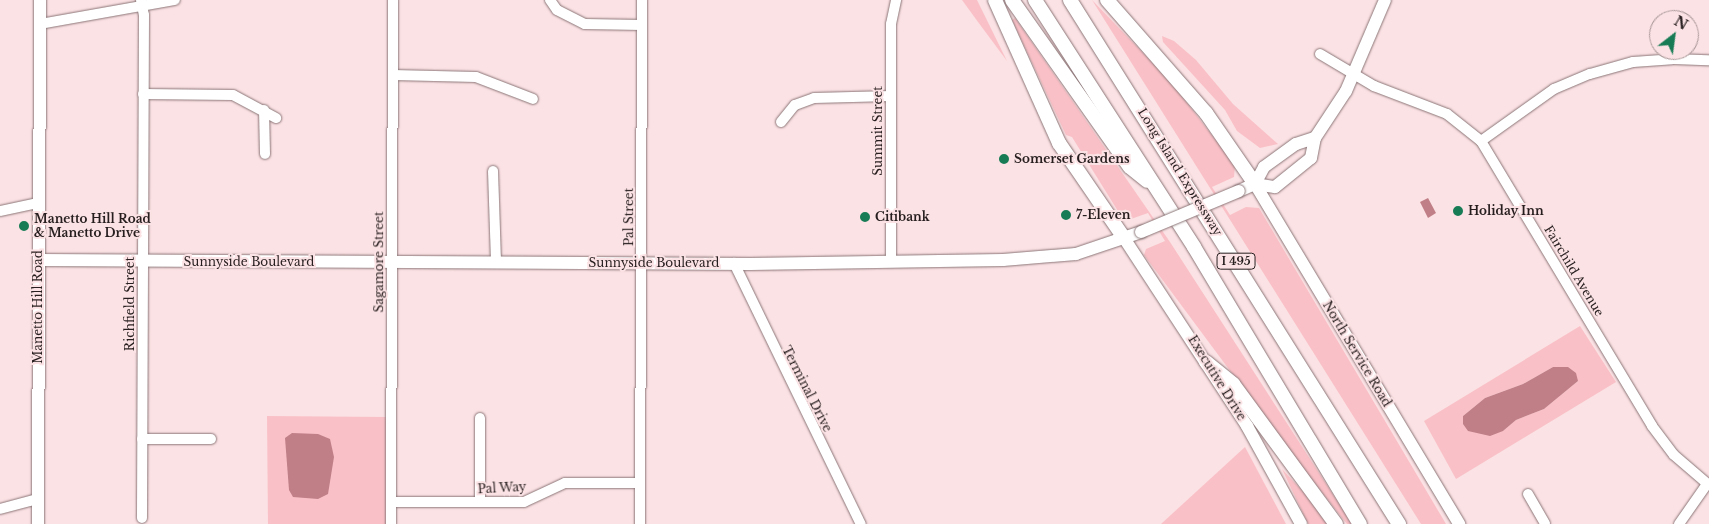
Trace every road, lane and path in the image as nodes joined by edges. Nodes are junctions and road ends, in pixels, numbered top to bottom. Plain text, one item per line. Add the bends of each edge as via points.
1 (40, 0) edge
2 (175, 0) edge
3 (393, 0) edge
4 (550, 0) edge
5 (642, 0) edge
6 (896, 0) edge
7 (995, 0) edge
8 (1012, 0) edge
9 (1035, 0) edge
10 (1070, 0) edge
11 (1107, 0) edge
12 (1385, 0) edge
13 (141, 2) edge
14 (40, 24) junction
15 (642, 25) junction
16 (1320, 54) dead end
17 (1709, 60) edge
18 (392, 75) junction
19 (1353, 75) junction
20 (143, 94) junction
21 (891, 96) junction
22 (534, 99) dead end
23 (264, 110) junction
24 (276, 118) dead end
25 (781, 122) dead end
26 (1315, 138) junction
27 (1482, 141) junction
28 (265, 154) dead end
29 (493, 171) dead end
30 (1255, 184) junction
31 (1158, 190) junction
32 (39, 203) junction
33 (0, 211) edge
34 (1124, 238) junction
35 (39, 260) junction
36 (142, 261) junction
37 (392, 262) junction
38 (496, 262) junction
39 (891, 262) junction
40 (641, 263) junction
41 (734, 263) junction
42 (1206, 362) junction
43 (480, 418) dead end
44 (142, 439) junction
45 (211, 439) dead end
46 (640, 483) junction
47 (1708, 485) edge
48 (1528, 494) dead end
49 (38, 500) junction
50 (391, 502) junction
51 (480, 502) junction
52 (0, 508) edge
53 (142, 518) dead end
54 (38, 524) edge
55 (391, 524) edge
56 (640, 524) edge
57 (861, 524) edge
58 (1301, 524) edge
59 (1336, 524) edge
60 (1360, 524) edge
61 (1399, 524) edge
62 (1459, 524) edge
63 (1545, 524) edge
64 (1679, 524) edge

1 - 14 main road, Manetto Hill Road
2 - 13 street
3 - 18 street, Sagamore Street
4 - 15 street via 572,20 585,24
5 - 15 street, Pal Street
6 - 21 street, Summit Street via 892,18
7 - 34 highway via 1059,143
8 - 31 highway via 1130,167
9 - 31 highway, I 495
10 - 61 highway, Long Island Expressway / I 495
11 - 30 highway via 1194,97
12 - 19 main road, Sunnyside Boulevard
13 - 14 street
13 - 20 street, Richfield Street
14 - 32 main road, Manetto Hill Road
15 - 40 street, Pal Street
16 - 19 street, Fairchild Avenue
17 - 27 street via 1672,58 1633,62 1590,74 1547,93
18 - 22 street via 476,77
18 - 37 street, Sagamore Street
19 - 26 main road, Sunnyside Boulevard via 1331,117
19 - 27 street, Fairchild Avenue via 1447,114
20 - 23 street via 233,95
20 - 36 street, Richfield Street
21 - 25 street via 814,98 795,105
21 - 39 street, Summit Street
23 - 24 street
23 - 28 street
26 - 30 main road via 1296,144 1264,167
26 - 30 main road, Sunnyside Boulevard via 1311,158 1275,187
27 - 47 street, Fairchild Avenue via 1652,426 1674,455
29 - 38 street
30 - 34 main road, Sunnyside Boulevard, bridge
30 - 62 main road, North Service Road
31 - 60 highway, I 495
32 - 33 street
32 - 35 main road, Manetto Hill Road
34 - 39 main road, Sunnyside Boulevard via 1076,254 1046,258
34 - 42 main road, Executive Drive
35 - 36 main road, Sunnyside Boulevard
35 - 49 main road, Manetto Hill Road
36 - 37 main road, Sunnyside Boulevard
36 - 44 street, Richfield Street
37 - 38 main road, Sunnyside Boulevard
37 - 50 street, Sagamore Street
38 - 40 main road, Sunnyside Boulevard
39 - 41 main road, Sunnyside Boulevard
40 - 41 main road, Sunnyside Boulevard
40 - 46 street, Pal Street
41 - 57 street, Terminal Drive
42 - 58 main road, Executive Drive
42 - 59 highway via 1233,384
43 - 51 street
44 - 45 street
44 - 53 street, Richfield Street
46 - 51 street, Pal Way via 565,483 524,502
46 - 56 street, Pal Street
47 - 64 street
48 - 63 street
49 - 52 street
49 - 54 main road, Manetto Hill Road
50 - 51 street, Pal Way
50 - 55 street, Sagamore Street

